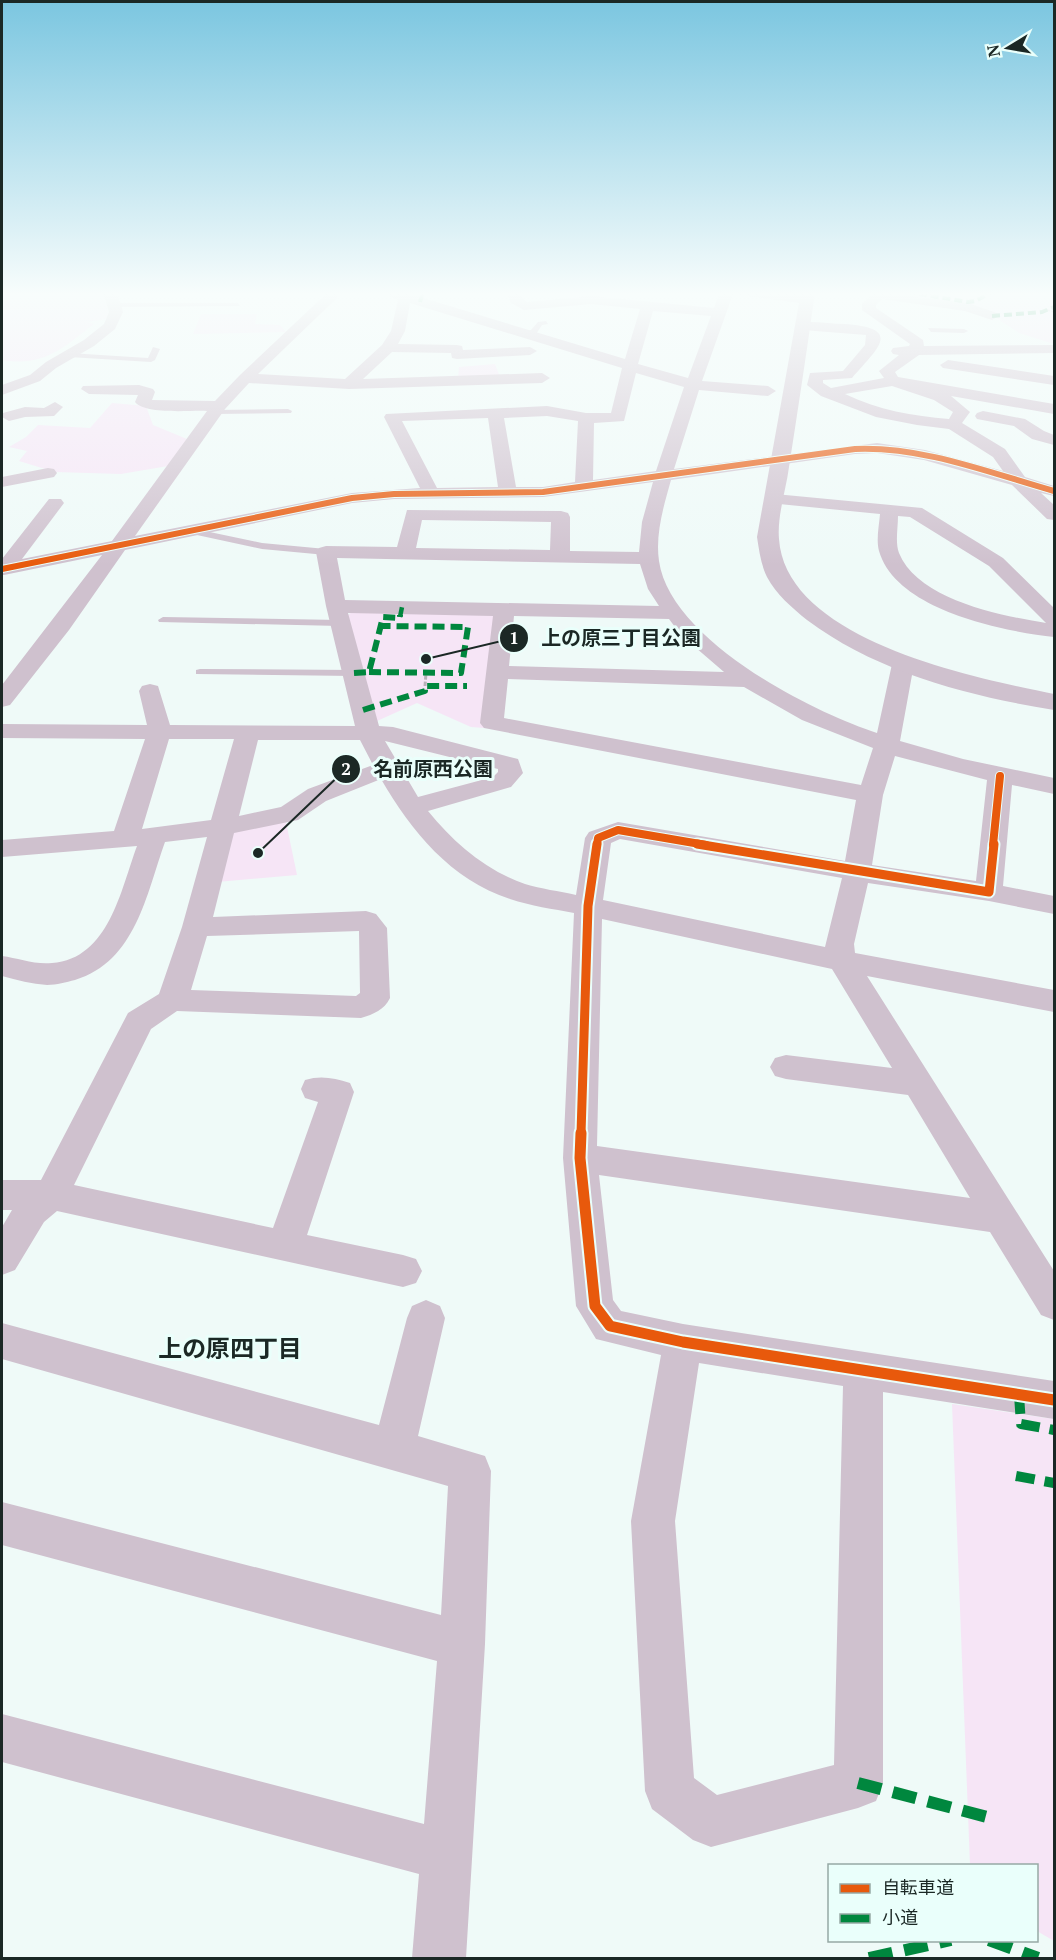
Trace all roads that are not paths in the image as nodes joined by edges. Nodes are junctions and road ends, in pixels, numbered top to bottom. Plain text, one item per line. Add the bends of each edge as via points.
1 (20, 383) edge
2 (239, 383) edge
3 (340, 383) edge
4 (376, 383) edge
5 (461, 383) edge
6 (540, 383) edge
7 (626, 383) edge
8 (688, 383) edge
9 (793, 383) edge
10 (815, 383) edge
11 (880, 383) edge
12 (900, 383) edge
13 (907, 383) edge
14 (349, 384) joint
15 (693, 385) junction
16 (89, 389) dead end
17 (2, 390) edge
18 (768, 391) dead end
19 (828, 393) junction
20 (544, 395) junction
21 (55, 407) dead end
22 (217, 409) junction
23 (1054, 409) edge
24 (288, 411) dead end
25 (495, 413) junction
26 (4, 416) edge
27 (586, 418) junction
28 (957, 418) junction
29 (1054, 440) edge
30 (781, 459) junction
31 (48, 473) dead end
32 (665, 476) junction
33 (2, 482) edge
34 (1019, 482) junction
35 (584, 487) junction
36 (1054, 491) edge
37 (431, 493) junction
38 (508, 494) junction
39 (775, 499) junction
40 (55, 503) dead end
41 (889, 510) junction
42 (1054, 516) edge
43 (186, 530) junction
44 (120, 544) junction
45 (326, 552) junction
46 (405, 553) junction
47 (560, 556) junction
48 (648, 558) junction
49 (3, 569) edge
50 (504, 609) junction
51 (674, 613) junction
52 (338, 614) junction
53 (1054, 619) edge
54 (163, 620) dead end
55 (1054, 631) edge
56 (903, 664) junction
57 (200, 672) dead end
58 (498, 672) junction
59 (354, 673) junction
60 (746, 680) junction
61 (150, 691) dead end
62 (2, 698) edge
63 (1054, 702) edge
64 (2, 731) edge
65 (160, 731) junction
66 (248, 732) junction
67 (369, 733) junction
68 (887, 744) junction
69 (385, 769) junction
70 (1000, 776) junction
71 (1054, 786) edge
72 (870, 795) junction
73 (412, 807) junction
74 (223, 827) junction
75 (154, 836) junction
76 (125, 839) junction
77 (2, 848) edge
78 (857, 872) junction
79 (989, 892) junction
80 (1054, 905) edge
81 (588, 906) junction
82 (196, 927) junction
83 (842, 961) junction
84 (2, 966) edge
85 (172, 1000) junction
86 (1045, 1000) edge
87 (1054, 1025) edge
88 (786, 1066) dead end
89 (918, 1084) junction
90 (338, 1092) dead end
91 (580, 1158) junction
92 (2, 1195) edge
93 (51, 1195) junction
94 (1002, 1218) junction
95 (285, 1247) junction
96 (2, 1259) edge
97 (403, 1271) dead end
98 (1054, 1303) edge
99 (426, 1318) dead end
100 (2, 1341) edge
101 (683, 1342) junction
102 (863, 1371) junction
103 (1054, 1400) edge
104 (394, 1449) junction
105 (2, 1523) edge
106 (462, 1644) junction
107 (2, 1738) edge
108 (448, 1856) junction
109 (439, 1959) edge

1 - 17 street
2 - 22 street
3 - 14 street
4 - 14 street
5 - 20 street
6 - 20 street
7 - 27 street via 618,418
8 - 15 street
9 - 30 street
10 - 19 street
11 - 19 street
12 - 28 street via 957,405
13 - 23 street
15 - 18 street
15 - 32 street
16 - 22 street via 139,390 147,392 143,402 150,405
19 - 28 street via 908,420
20 - 25 street
20 - 27 street
21 - 26 street via 48,413
22 - 24 lane
22 - 44 street
25 - 37 street via 393,417
25 - 38 street
27 - 35 street
28 - 29 street via 1019,423
28 - 34 street via 999,453
30 - 32 street
30 - 34 street via 877,448 925,455
30 - 39 street
31 - 33 street
32 - 35 street
32 - 48 street via 651,528
34 - 36 street
34 - 42 street
35 - 38 street
37 - 38 street
37 - 43 street via 335,500
39 - 41 street
39 - 56 street via 768,537 779,579 825,624
40 - 49 street
41 - 53 street via 915,512 996,562
41 - 55 street via 889,552 899,570 916,586 959,610
43 - 44 street
43 - 45 lane via 262,546
44 - 49 street
44 - 62 street
45 - 46 street
45 - 52 street
46 - 47 street
46 - 47 street via 414,514 561,516
47 - 48 street
48 - 51 street via 654,579
50 - 51 street
50 - 52 street
50 - 58 street
51 - 60 street via 704,646
52 - 54 lane
52 - 59 street
56 - 63 street
56 - 68 street
57 - 59 lane
58 - 60 street
58 - 72 street via 492,723
59 - 67 street
60 - 68 street via 796,708
61 - 65 street
64 - 65 street
65 - 66 street
65 - 76 street
66 - 67 street
66 - 74 street
67 - 69 street
67 - 73 street via 393,734 509,765 511,773 502,782
68 - 70 street
68 - 72 street
69 - 73 street
69 - 74 street via 317,795 289,814
70 - 71 street
70 - 79 street
72 - 78 street
73 - 81 street via 446,846 479,873 518,892
74 - 75 street
74 - 82 street
75 - 76 street
75 - 84 street via 113,942 73,970 50,974
76 - 77 street
78 - 79 street
78 - 81 street via 618,830 598,838
78 - 83 street via 839,944
79 - 80 street
81 - 83 street
81 - 91 street
82 - 85 street
82 - 85 street via 366,921 373,928 375,1012 361,1007
83 - 86 street
83 - 89 street
85 - 93 street via 139,1021
86 - 87 street
88 - 89 street
89 - 94 street
90 - 95 street
91 - 94 street
91 - 101 street via 595,1306 610,1326
92 - 93 street
93 - 95 street
93 - 96 street via 31,1211
94 - 98 street
95 - 97 street
99 - 104 street
100 - 104 street
101 - 102 street
101 - 102 street via 653,1521 670,1791 711,1822 858,1783
102 - 103 street
104 - 106 street via 470,1472
105 - 106 street
106 - 108 street
107 - 108 street
108 - 109 street

